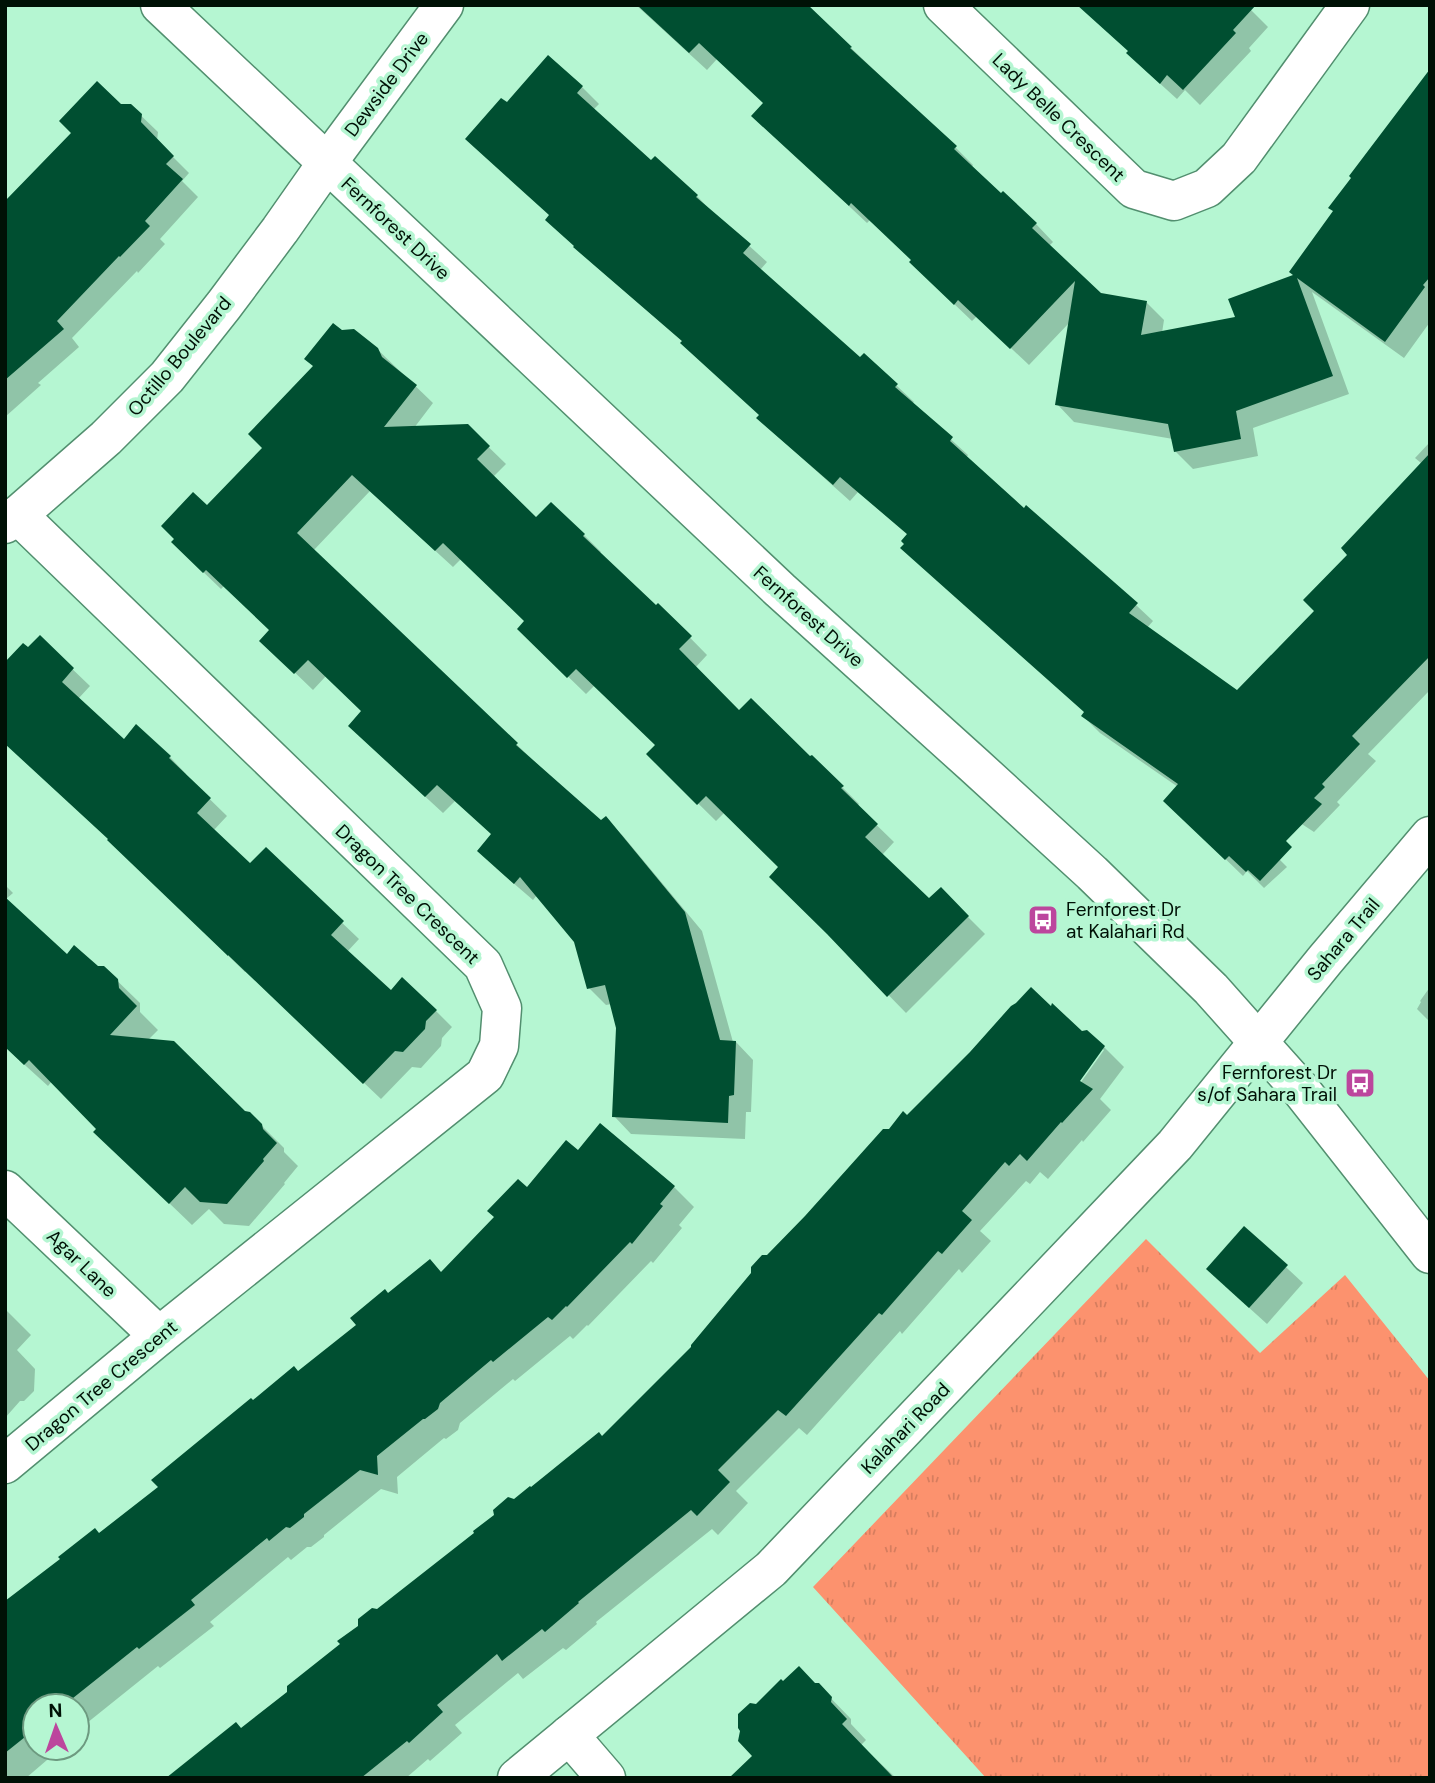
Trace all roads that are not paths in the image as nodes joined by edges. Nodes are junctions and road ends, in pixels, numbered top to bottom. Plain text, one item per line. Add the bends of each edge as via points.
1 (160, 5) edge
2 (444, 5) edge
3 (943, 5) edge
4 (1350, 5) edge
5 (327, 163) junction
6 (12, 519) edge
7 (1430, 836) edge
8 (1259, 1042) junction
9 (5, 1190) edge
10 (1430, 1254) edge
11 (159, 1336) junction
12 (5, 1464) edge
13 (569, 1735) junction
14 (517, 1778) edge
15 (606, 1778) edge

1 - 5 street, Fernforest Drive
2 - 5 street, Dewside Drive
3 - 4 street, Lady Belle Crescent via 1134,189 1174,201 1207,188 1239,158
5 - 6 street, Octillo Boulevard via 167,377 106,438
5 - 8 street, Fernforest Drive via 780,590 1092,873
6 - 11 street, Dragon Tree Crescent via 483,965 502,1008 499,1046 485,1075
7 - 8 street, Sahara Trail
8 - 10 street, Fernforest Drive
8 - 13 street, Kalahari Road via 1175,1145 771,1569
9 - 11 street, Agar Lane
11 - 12 street, Dragon Tree Crescent
13 - 14 street, Kalahari Road
13 - 15 street

